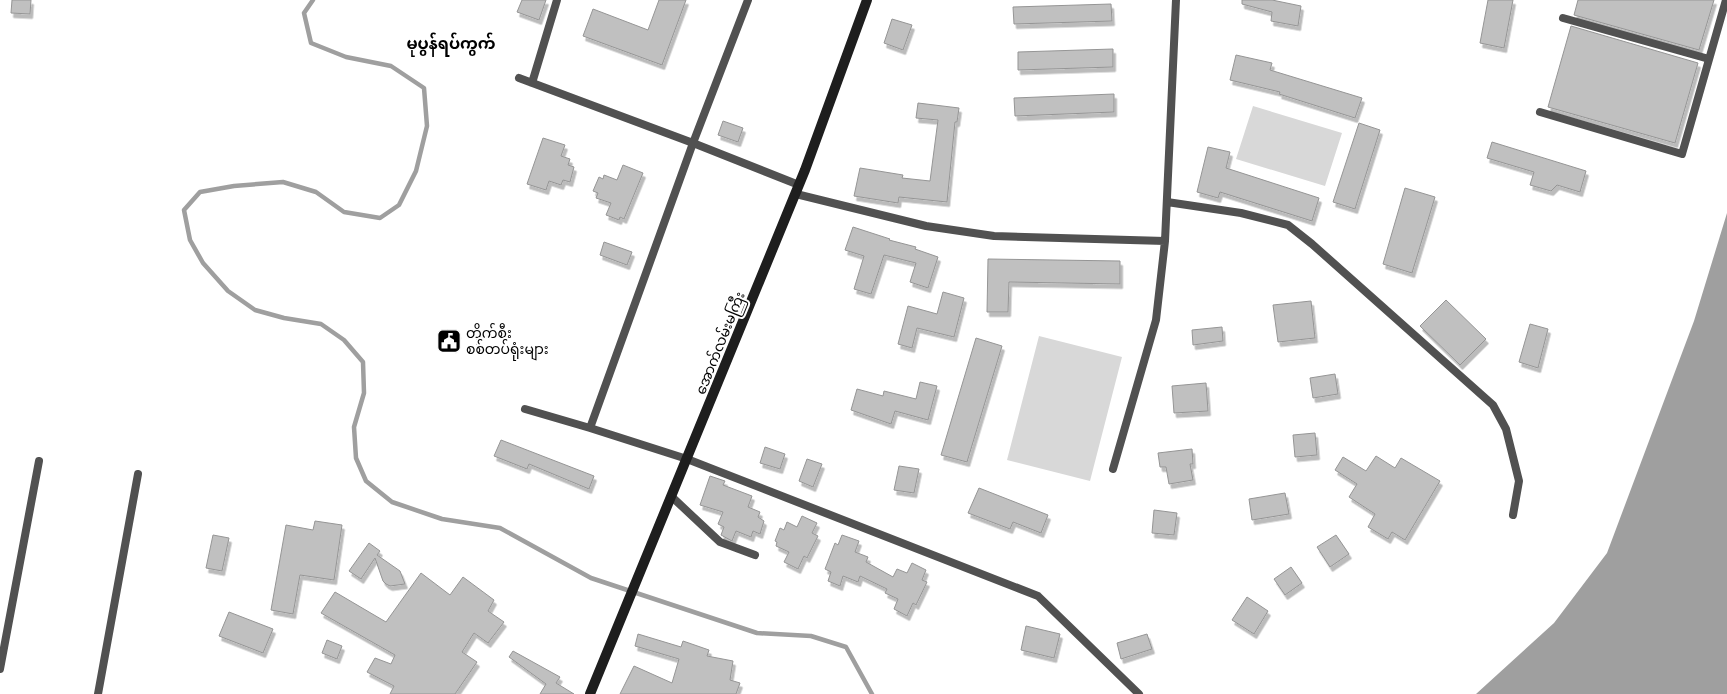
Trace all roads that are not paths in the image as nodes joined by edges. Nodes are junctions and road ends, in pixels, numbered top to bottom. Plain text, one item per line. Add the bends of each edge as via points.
1 (557, 0) edge
2 (748, 0) edge
3 (867, 0) edge
4 (1176, 0) edge
5 (1726, 0) edge
6 (1563, 18) dead end
7 (1709, 58) junction
8 (519, 78) dead end
9 (532, 83) junction
10 (1540, 112) dead end
11 (693, 143) junction
12 (798, 189) junction
13 (1167, 202) junction
14 (1165, 241) junction
15 (525, 409) dead end
16 (590, 428) junction
17 (687, 459) junction
18 (39, 461) dead end
19 (1113, 469) dead end
20 (138, 474) dead end
21 (672, 497) junction
22 (1513, 515) dead end
23 (755, 555) dead end
24 (0, 670) edge
25 (98, 694) edge
26 (590, 694) edge
27 (1139, 694) edge

1 - 9 lane
2 - 11 lane
3 - 12 main road, အောက်လမ်းမကြီး
4 - 13 lane
5 - 7 lane
6 - 7 lane
7 - 10 lane via 1682,154
8 - 9 lane
9 - 11 lane
11 - 12 lane
11 - 16 lane
12 - 14 lane via 926,226 994,236
12 - 17 main road, အောက်လမ်းမကြီး
13 - 14 lane
13 - 22 lane via 1240,212 1288,225 1493,405 1506,429 1519,481
14 - 19 lane via 1156,320
15 - 16 lane
16 - 17 lane
17 - 21 main road, အောက်လမ်းမကြီး
17 - 27 lane via 1038,596
18 - 24 lane
20 - 25 lane
21 - 23 lane via 720,542
21 - 26 main road, အောက်လမ်းမကြီး

